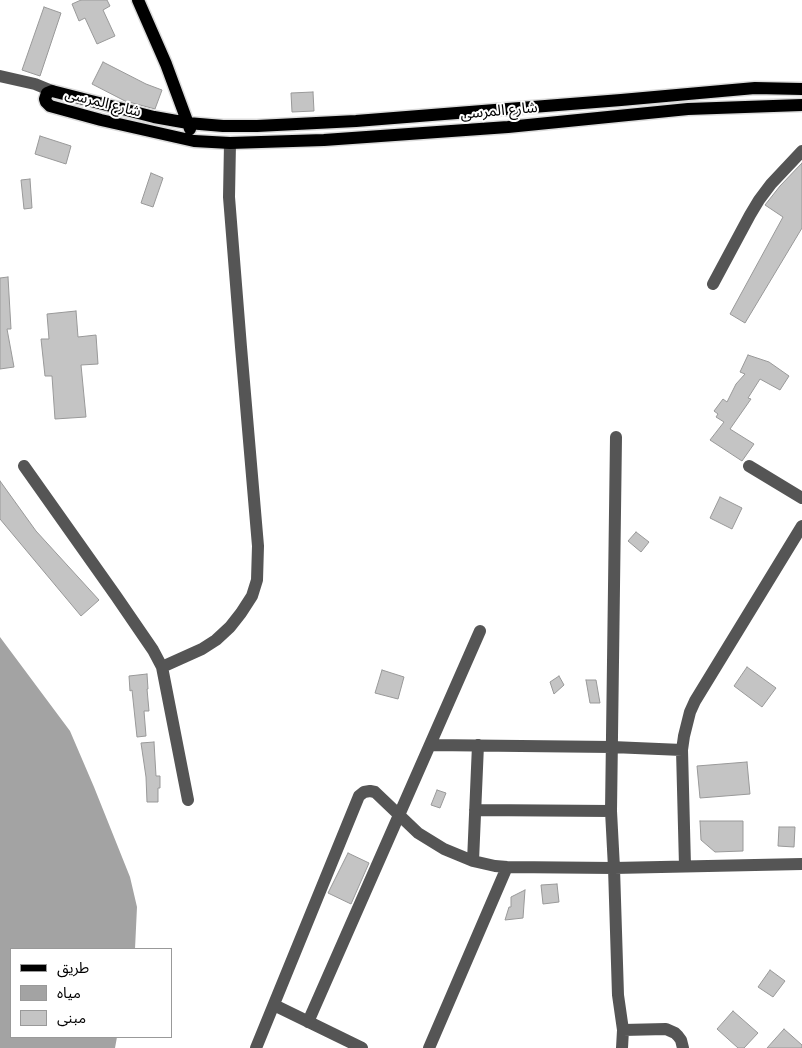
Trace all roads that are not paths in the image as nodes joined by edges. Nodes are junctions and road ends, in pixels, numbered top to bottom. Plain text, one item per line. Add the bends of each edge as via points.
1 (138, 0) edge
2 (0, 76) edge
3 (801, 88) edge
4 (52, 91) junction
5 (802, 104) edge
6 (188, 123) junction
7 (194, 141) junction
8 (230, 143) junction
9 (802, 151) edge
10 (713, 284) dead end
11 (616, 438) dead end
12 (24, 466) dead end
13 (749, 466) dead end
14 (802, 498) edge
15 (802, 526) edge
16 (480, 631) dead end
17 (162, 667) junction
18 (430, 745) junction
19 (478, 745) junction
20 (612, 747) junction
21 (682, 750) junction
22 (188, 800) dead end
23 (475, 810) junction
24 (611, 811) junction
25 (399, 816) junction
26 (473, 861) junction
27 (802, 864) edge
28 (685, 866) junction
29 (507, 867) junction
30 (614, 868) junction
31 (274, 1005) junction
32 (308, 1022) junction
33 (623, 1030) junction
34 (256, 1048) edge
35 (362, 1048) edge
36 (429, 1048) edge
37 (622, 1048) edge
38 (684, 1048) edge

1 - 6 main road
2 - 4 street
3 - 6 main road, شارع المرسى via 755,88 275,126
4 - 6 main road, شارع المرسى
4 - 7 main road, شارع المرسى via 46,96 50,106
5 - 8 main road, شارع المرسى via 688,109 400,135
6 - 7 main road
7 - 8 main road, شارع المرسى
8 - 17 street via 229,197 258,546 257,580 242,613 216,640
9 - 10 street via 759,200
11 - 20 street
12 - 17 street
13 - 14 street
15 - 21 street via 695,701 686,724
16 - 18 street
17 - 22 street
18 - 19 street
18 - 25 street
19 - 20 street
19 - 23 street
20 - 21 street
20 - 24 street
21 - 28 street
23 - 24 street
23 - 26 street
24 - 30 street
25 - 26 street via 431,841
25 - 31 street via 372,791 359,796
25 - 32 street
26 - 29 street
27 - 28 street
28 - 30 street
29 - 30 street
29 - 36 street
30 - 33 street via 618,995
31 - 32 street
31 - 34 street
32 - 35 street
33 - 37 street
33 - 38 street via 666,1029 678,1036

